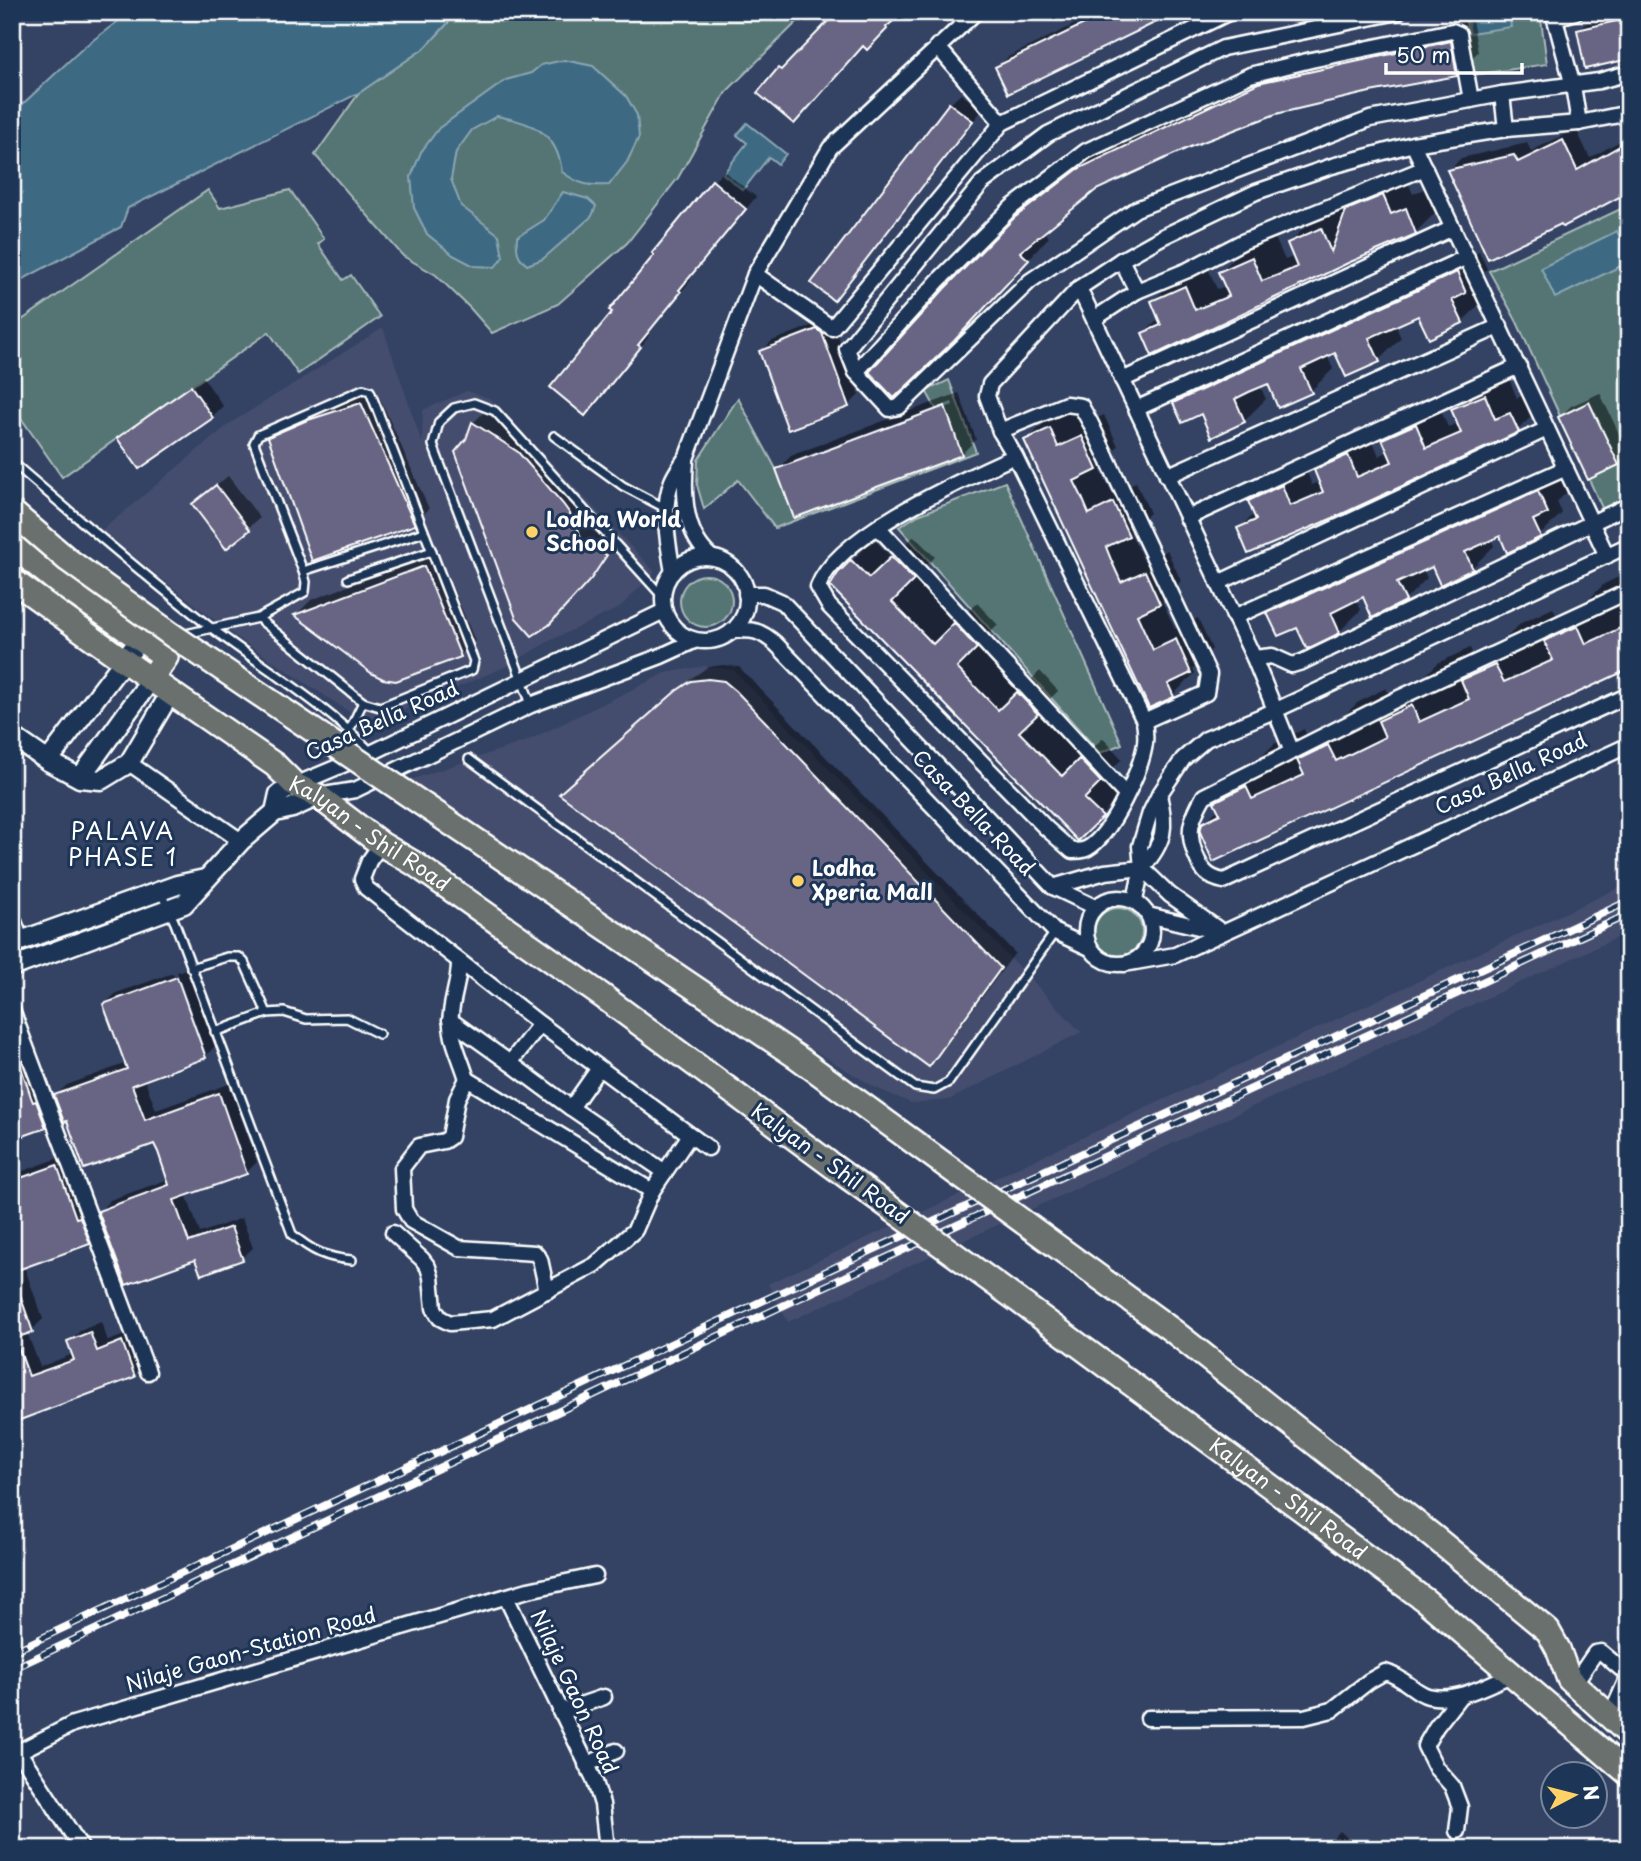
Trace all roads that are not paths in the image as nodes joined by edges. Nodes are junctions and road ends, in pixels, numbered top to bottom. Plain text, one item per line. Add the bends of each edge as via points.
1 (976, 12) edge
2 (1230, 12) edge
3 (1398, 12) edge
4 (1576, 12) edge
5 (1554, 15) edge
6 (937, 46) junction
7 (1629, 73) edge
8 (1573, 86) junction
9 (1502, 94) junction
10 (1471, 100) junction
11 (1629, 113) edge
12 (1002, 123) junction
13 (1579, 123) junction
14 (1506, 129) junction
15 (1413, 144) junction
16 (1424, 168) junction
17 (1453, 228) junction
18 (1467, 257) junction
19 (1121, 260) junction
20 (755, 274) junction
21 (1079, 288) junction
22 (1138, 291) junction
23 (1094, 319) junction
24 (1500, 326) junction
25 (1518, 366) junction
26 (856, 372) junction
27 (1122, 380) junction
28 (1136, 409) junction
29 (1547, 429) junction
30 (1000, 431) junction
31 (554, 436) dead end
32 (687, 456) junction
33 (1015, 456) junction
34 (12, 462) edge
35 (1566, 468) junction
36 (1167, 475) junction
37 (1629, 505) edge
38 (668, 509) junction
39 (12, 512) edge
40 (1187, 518) junction
41 (1592, 524) junction
42 (878, 527) junction
43 (424, 532) junction
44 (12, 545) edge
45 (1629, 545) edge
46 (432, 551) junction
47 (1606, 556) junction
48 (711, 557) junction
49 (303, 570) junction
50 (673, 572) junction
51 (348, 579) dead end
52 (12, 580) edge
53 (1218, 583) junction
54 (1629, 591) edge
55 (746, 594) junction
56 (664, 604) junction
57 (1234, 617) junction
58 (258, 618) junction
59 (211, 627) junction
60 (732, 631) junction
61 (694, 641) junction
62 (158, 642) junction
63 (1254, 658) junction
64 (123, 660) junction
65 (152, 678) junction
66 (523, 681) junction
67 (171, 692) junction
68 (1629, 695) edge
69 (363, 702) junction
70 (531, 705) junction
71 (1274, 711) junction
72 (1144, 721) junction
73 (349, 731) junction
74 (19, 744) edge
75 (1629, 745) edge
76 (1292, 752) junction
77 (371, 753) junction
78 (469, 759) dead end
79 (48, 761) junction
80 (130, 763) junction
81 (80, 778) junction
82 (295, 785) junction
83 (1126, 795) junction
84 (317, 796) junction
85 (275, 812) junction
86 (242, 841) junction
87 (381, 844) junction
88 (1142, 868) junction
89 (205, 879) junction
90 (1053, 887) junction
91 (160, 891) junction
92 (1135, 900) junction
93 (12, 906) edge
94 (1095, 907) junction
95 (169, 911) junction
96 (1148, 915) junction
97 (1055, 932) junction
98 (1222, 932) junction
99 (18, 942) edge
100 (1090, 948) junction
101 (459, 962) junction
102 (1125, 964) junction
103 (12, 967) edge
104 (191, 968) junction
105 (12, 1010) edge
106 (267, 1013) junction
107 (450, 1020) junction
108 (540, 1024) junction
109 (215, 1032) junction
110 (379, 1034) dead end
111 (510, 1063) junction
112 (599, 1068) junction
113 (467, 1079) junction
114 (571, 1108) junction
115 (690, 1135) junction
116 (708, 1148) dead end
117 (665, 1172) junction
118 (652, 1191) junction
119 (393, 1233) dead end
120 (352, 1259) dead end
121 (547, 1291) junction
122 (148, 1372) dead end
123 (595, 1576) dead end
124 (506, 1597) junction
125 (1513, 1674) junction
126 (1571, 1681) junction
127 (1460, 1696) junction
128 (604, 1697) dead end
129 (560, 1712) junction
130 (1148, 1718) dead end
131 (1623, 1727) edge
132 (616, 1751) dead end
133 (16, 1754) edge
134 (586, 1765) junction
135 (1629, 1774) edge
136 (1457, 1831) dead end
137 (82, 1849) edge
138 (607, 1849) edge

1 - 6 street
2 - 12 street
3 - 26 street via 1223,48 1048,134 982,183 847,349
4 - 5 street
5 - 8 street
6 - 12 street
6 - 20 street via 830,148
7 - 8 street
8 - 9 street
8 - 13 street
9 - 10 street
9 - 14 street
10 - 26 street via 1370,119 1136,209 1030,281 899,407 890,409
10 - 26 street via 1460,34 1452,31 1250,75 1086,151 1012,207
11 - 13 street
12 - 20 street via 832,328
13 - 14 street
14 - 15 street
15 - 16 street
15 - 19 street via 1256,192
16 - 17 street
16 - 22 street via 1242,242
17 - 18 street
17 - 27 street
18 - 24 street
18 - 28 street
19 - 21 street
19 - 22 street
20 - 32 street
21 - 23 street
21 - 30 street via 990,384 987,396
22 - 23 street
23 - 27 street
24 - 25 street
24 - 36 street
25 - 29 street
25 - 40 street
27 - 28 street
28 - 36 street
29 - 35 street
29 - 53 street
30 - 33 street
30 - 72 street via 1066,404 1081,406 1091,424 1209,674 1206,693
31 - 38 lane via 623,486
32 - 38 street via 672,481
32 - 48 street via 685,509 694,533
33 - 42 street via 914,504
33 - 72 street
34 - 59 lane
35 - 41 street
35 - 57 street
36 - 40 street
37 - 41 street
38 - 50 street
39 - 126 main road, bridge via 68,560 172,635 797,1057 1173,1332 1548,1631
40 - 53 street
41 - 47 street
41 - 63 street via 1302,662 1292,665 1272,656
42 - 83 street
42 - 83 street via 823,573 818,587 829,606 1072,851 1091,847
43 - 46 lane
43 - 49 lane
43 - 49 lane via 370,391 363,389 258,435 254,443
44 - 62 main road via 58,582
45 - 47 street
46 - 51 lane
46 - 69 lane via 474,661 472,670 380,707
47 - 71 street
48 - 50 street via 683,563
48 - 55 street via 734,569
49 - 58 lane via 305,592
50 - 56 street via 665,584
52 - 64 main road, Kalyan - Shil Road
53 - 57 street
54 - 76 street
55 - 60 street via 741,621
55 - 90 street, Casa Bella Road via 764,594 782,602
56 - 61 street via 671,624
56 - 66 street, Casa Bella Road
56 - 66 lane via 495,411 474,403 454,408 439,422 433,445
57 - 63 street
58 - 59 lane
58 - 69 lane
59 - 62 lane
59 - 73 lane
60 - 61 street, Casa Bella Road via 707,642
60 - 97 street, Casa Bella Road via 763,633 790,656
61 - 70 street, Casa Bella Road
62 - 64 street
62 - 65 main road
63 - 71 street
64 - 65 main road, Kalyan - Shil Road
64 - 79 street
65 - 67 main road, Kalyan - Shil Road
65 - 81 street
66 - 70 lane
66 - 77 street, Casa Bella Road
67 - 80 street
67 - 82 main road, Kalyan - Shil Road via 275,765
68 - 76 street via 1224,881 1210,878 1200,867 1189,838 1204,796
69 - 73 lane
70 - 84 street, Casa Bella Road via 355,790
71 - 76 street
71 - 88 street via 1206,739 1183,759 1159,795 1165,819 1157,851
72 - 83 street via 1146,741 1138,775
73 - 77 lane
74 - 79 street
75 - 98 street, Casa Bella Road
77 - 82 street, Casa Bella Road
78 - 97 lane via 915,1087 934,1090 949,1082
79 - 81 street
80 - 81 street via 101,780
80 - 86 street
82 - 84 main road, Kalyan - Shil Road
82 - 85 street, Casa Bella Road via 279,794
84 - 85 street, Casa Bella Road
84 - 87 main road, Kalyan - Shil Road
85 - 86 street
86 - 89 street
87 - 101 street via 362,880 366,888
87 - 125 main road, Kalyan - Shil Road, bridge via 601,995 1023,1304 1426,1601
88 - 90 street via 1105,872
88 - 92 street
88 - 98 street via 1170,895
89 - 91 street
89 - 95 street via 184,904
90 - 94 street, Casa Bella Road
91 - 95 lane
91 - 99 street
92 - 94 street via 1109,899
92 - 96 street
93 - 99 lane
94 - 100 street via 1086,926
95 - 103 street
95 - 104 lane
96 - 98 street
96 - 102 street via 1152,925 1149,946
97 - 100 street, Casa Bella Road
98 - 102 street, Casa Bella Road via 1175,955
100 - 102 street, Casa Bella Road via 1105,961
101 - 107 street
101 - 108 street
104 - 106 lane via 239,957
104 - 109 lane
105 - 122 street
106 - 109 lane
106 - 110 lane via 306,1019 347,1018
107 - 111 street
107 - 113 street
108 - 111 street
108 - 112 street
109 - 120 lane via 292,1234 317,1254
111 - 114 street
112 - 114 street
112 - 115 street
113 - 118 street
113 - 121 street via 457,1099 450,1137 419,1146 402,1167 404,1209 411,1221 459,1248 535,1252
114 - 117 street
115 - 116 street
115 - 117 street
117 - 118 street
118 - 121 street via 635,1230 595,1265
119 - 121 street via 428,1267 434,1308 450,1323 493,1320
123 - 124 street, Nilaje Gaon-Station Road
124 - 129 street, Nilaje Gaon Road
124 - 133 street, Nilaje Gaon-Station Road via 73,1724
125 - 127 street
125 - 135 main road, Kalyan - Shil Road
126 - 131 main road
126 - 131 street via 1601,1652 1627,1674
127 - 130 street via 1427,1696 1398,1675 1385,1672 1332,1710 1304,1717
127 - 136 street via 1425,1746 1460,1807
128 - 129 street
129 - 134 street, Nilaje Gaon Road
132 - 134 street
133 - 137 street
134 - 138 street, Nilaje Gaon Road via 602,1804

